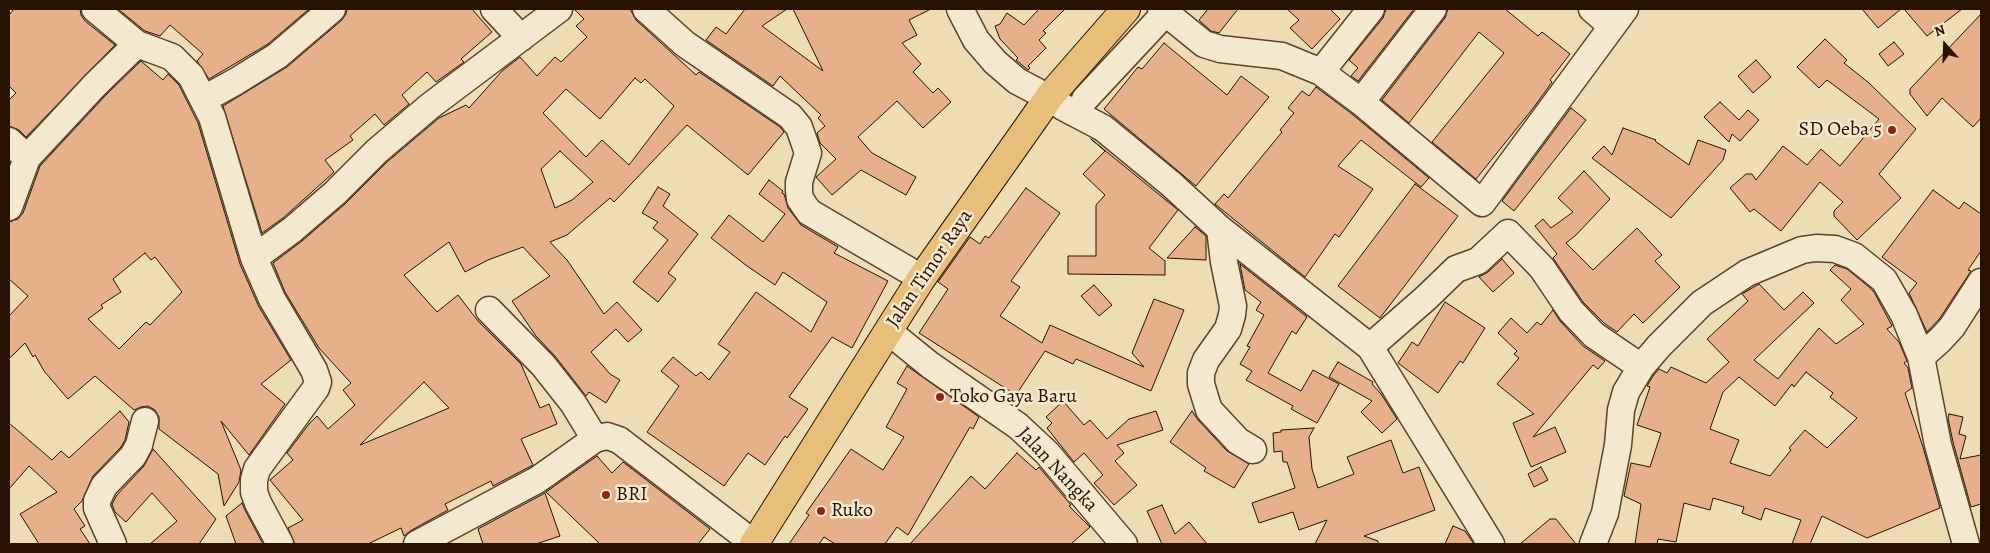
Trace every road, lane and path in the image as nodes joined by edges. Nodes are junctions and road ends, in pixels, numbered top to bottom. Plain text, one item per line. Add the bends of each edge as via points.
1 (95, 9) edge
2 (332, 9) edge
3 (494, 9) edge
4 (559, 9) edge
5 (646, 9) edge
6 (960, 9) edge
7 (1110, 9) edge
8 (1126, 9) edge
9 (1371, 9) edge
10 (1434, 9) edge
11 (1592, 9) edge
12 (1165, 10) edge
13 (1618, 17) edge
14 (521, 38) junction
15 (147, 48) junction
16 (1321, 72) junction
17 (1043, 94) junction
18 (204, 99) junction
19 (1085, 99) dead end
20 (1361, 102) junction
21 (9, 141) edge
22 (28, 158) junction
23 (9, 206) edge
24 (1220, 229) junction
25 (254, 258) junction
26 (908, 270) junction
27 (1981, 282) edge
28 (488, 310) dead end
29 (888, 331) junction
30 (1370, 347) junction
31 (1921, 357) junction
32 (1641, 367) junction
33 (145, 421) dead end
34 (595, 439) junction
35 (1253, 450) dead end
36 (746, 541) edge
37 (113, 544) edge
38 (280, 544) edge
39 (417, 544) edge
40 (1124, 544) edge
41 (1491, 544) edge
42 (1593, 544) edge
43 (1966, 544) edge

1 - 15 street
2 - 18 street via 278,56
3 - 14 street
4 - 14 street
5 - 26 street via 685,44 790,116 799,127 808,153 799,191 800,199 809,212
6 - 17 street via 976,40 995,62 1017,81
7 - 17 highway, Jalan Timor Raya
8 - 17 highway, Jalan Timor Raya
9 - 16 street
10 - 20 street
11 - 13 street
12 - 16 street via 1204,44 1220,49 1282,56
12 - 19 street
13 - 20 street via 1482,203
14 - 25 street via 430,106 377,151 335,193
15 - 18 street via 178,61
15 - 22 street via 95,85
16 - 20 street
17 - 24 street via 1102,128
17 - 26 highway, Jalan Timor Raya via 988,152
17 - 29 highway, Jalan Timor Raya
18 - 25 street
21 - 22 street
22 - 23 street
24 - 30 street
24 - 35 street via 1232,315 1228,330 1206,360 1201,384 1209,410 1238,441
25 - 38 street via 272,300 318,382 257,469 254,480 258,503
26 - 36 highway, Jalan Timor Raya
27 - 31 street via 1952,327
28 - 34 street via 543,365 573,403
29 - 36 highway, Jalan Timor Raya
29 - 40 street, Jalan Nangka via 930,365 1018,426 1047,452
30 - 32 street via 1456,269 1478,261 1508,233 1542,268 1570,311 1594,335
30 - 41 street
31 - 32 street via 1884,280 1854,256 1835,249 1816,248 1802,250 1747,273 1702,303
31 - 43 street via 1938,445
32 - 42 street via 1626,392 1621,410 1605,513
33 - 37 street via 133,456 104,486 97,501
34 - 36 street via 607,436 619,440
34 - 39 street via 537,480

